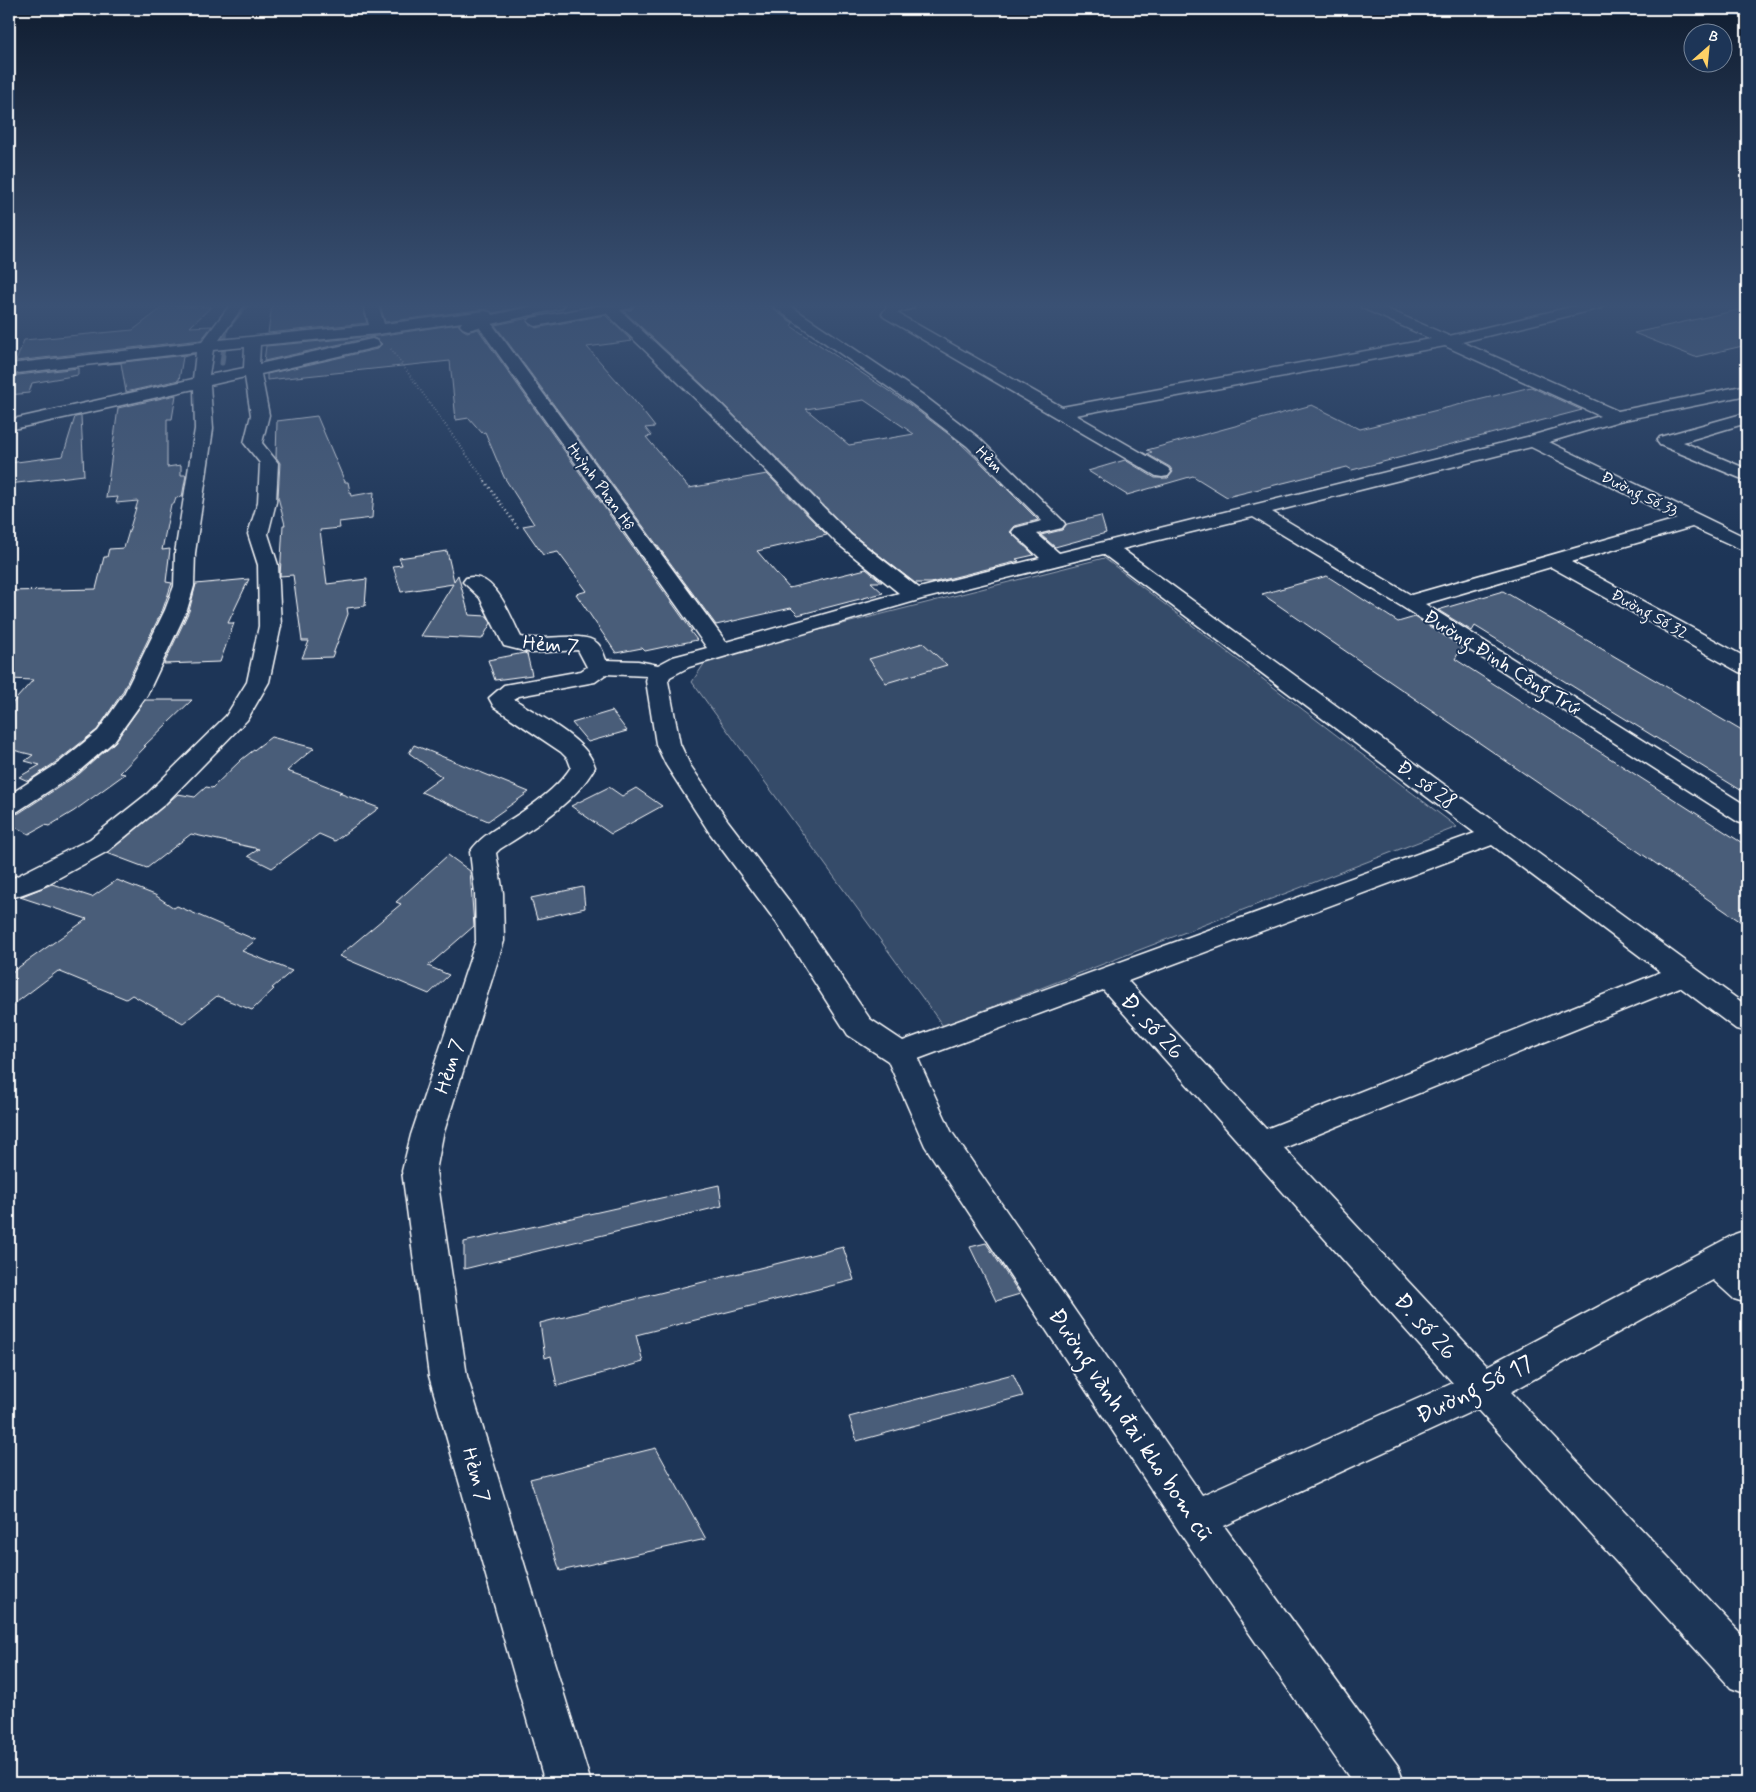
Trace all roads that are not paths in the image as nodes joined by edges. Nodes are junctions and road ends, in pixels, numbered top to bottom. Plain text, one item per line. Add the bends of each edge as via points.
1 (144, 389) edge
2 (158, 389) edge
3 (202, 389) edge
4 (256, 389) edge
5 (533, 389) edge
6 (696, 389) edge
7 (902, 389) edge
8 (1016, 389) edge
9 (1190, 389) edge
10 (1553, 389) edge
11 (1747, 390) edge
12 (1656, 410) junction
13 (1058, 413) junction
14 (9, 414) edge
15 (1616, 417) junction
16 (1747, 422) edge
17 (9, 425) edge
18 (1704, 430) junction
19 (1533, 441) junction
20 (1162, 472) dead end
21 (1747, 476) edge
22 (1257, 511) junction
23 (1694, 520) junction
24 (1747, 546) edge
25 (1107, 548) junction
26 (1553, 560) junction
27 (1056, 561) junction
28 (473, 582) dead end
29 (915, 595) junction
30 (1408, 602) junction
31 (721, 651) junction
32 (598, 667) junction
33 (1747, 667) edge
34 (660, 673) junction
35 (9, 806) edge
36 (1747, 817) edge
37 (1495, 835) junction
38 (9, 890) edge
39 (1684, 974) junction
40 (1108, 977) junction
41 (1747, 1021) edge
42 (900, 1054) junction
43 (1261, 1144) junction
44 (1732, 1252) edge
45 (1747, 1288) edge
46 (1482, 1388) junction
47 (1194, 1519) junction
48 (1747, 1672) edge
49 (568, 1783) edge
50 (1381, 1783) edge

1 - 14 street
2 - 17 street
3 - 35 street via 204,429 184,553 184,586 176,610 135,695 106,736 69,767
4 - 38 street via 260,415 253,443 268,463 267,502 258,534 268,565 270,626 258,682 235,720 156,799 99,845
5 - 31 street, Huỳnh Phan Hộ
6 - 29 street via 844,539
7 - 27 street, Hẻm via 973,442 1055,524 1022,532
8 - 13 street
9 - 13 street
10 - 15 street
11 - 12 street
12 - 15 street
12 - 18 street
13 - 20 street
15 - 19 street
16 - 18 street via 1742,420
18 - 21 street via 1666,441
19 - 22 street
19 - 23 street, Đường Số 33
22 - 25 street
22 - 30 street, Đường Đinh Công Trứ
23 - 24 street, Đường Số 33
23 - 26 street
25 - 27 street
25 - 37 street, Đ. số 28
26 - 30 street
26 - 33 street, Đường Số 32
27 - 29 street
28 - 32 street, Hẻm 7 via 488,595 512,641 532,646 584,644 590,648
29 - 31 street
30 - 36 street, Đường Đinh Công Trứ
31 - 34 street via 680,662
32 - 34 street via 638,667
32 - 49 street, Hẻm 7 via 588,677 512,690 501,698 502,702 570,747 580,757 583,767 575,781 484,852 490,941 427,1135 419,1171 448,1376
34 - 42 street via 658,681 668,744 678,765 718,826 786,916 859,1027
37 - 39 street, Đ. số 28
37 - 40 street
39 - 41 street, Đ. số 28
39 - 43 street
40 - 42 street
40 - 43 street, Đ. số 26
42 - 47 street, Đường vành đai kho bom cũ via 936,1136
43 - 46 street, Đ. số 26
44 - 45 street
44 - 46 street, Đường Số 17
46 - 47 street, Đường Số 17
46 - 48 street, Đ. số 26
47 - 50 street, Đường vành đai kho bom cũ

